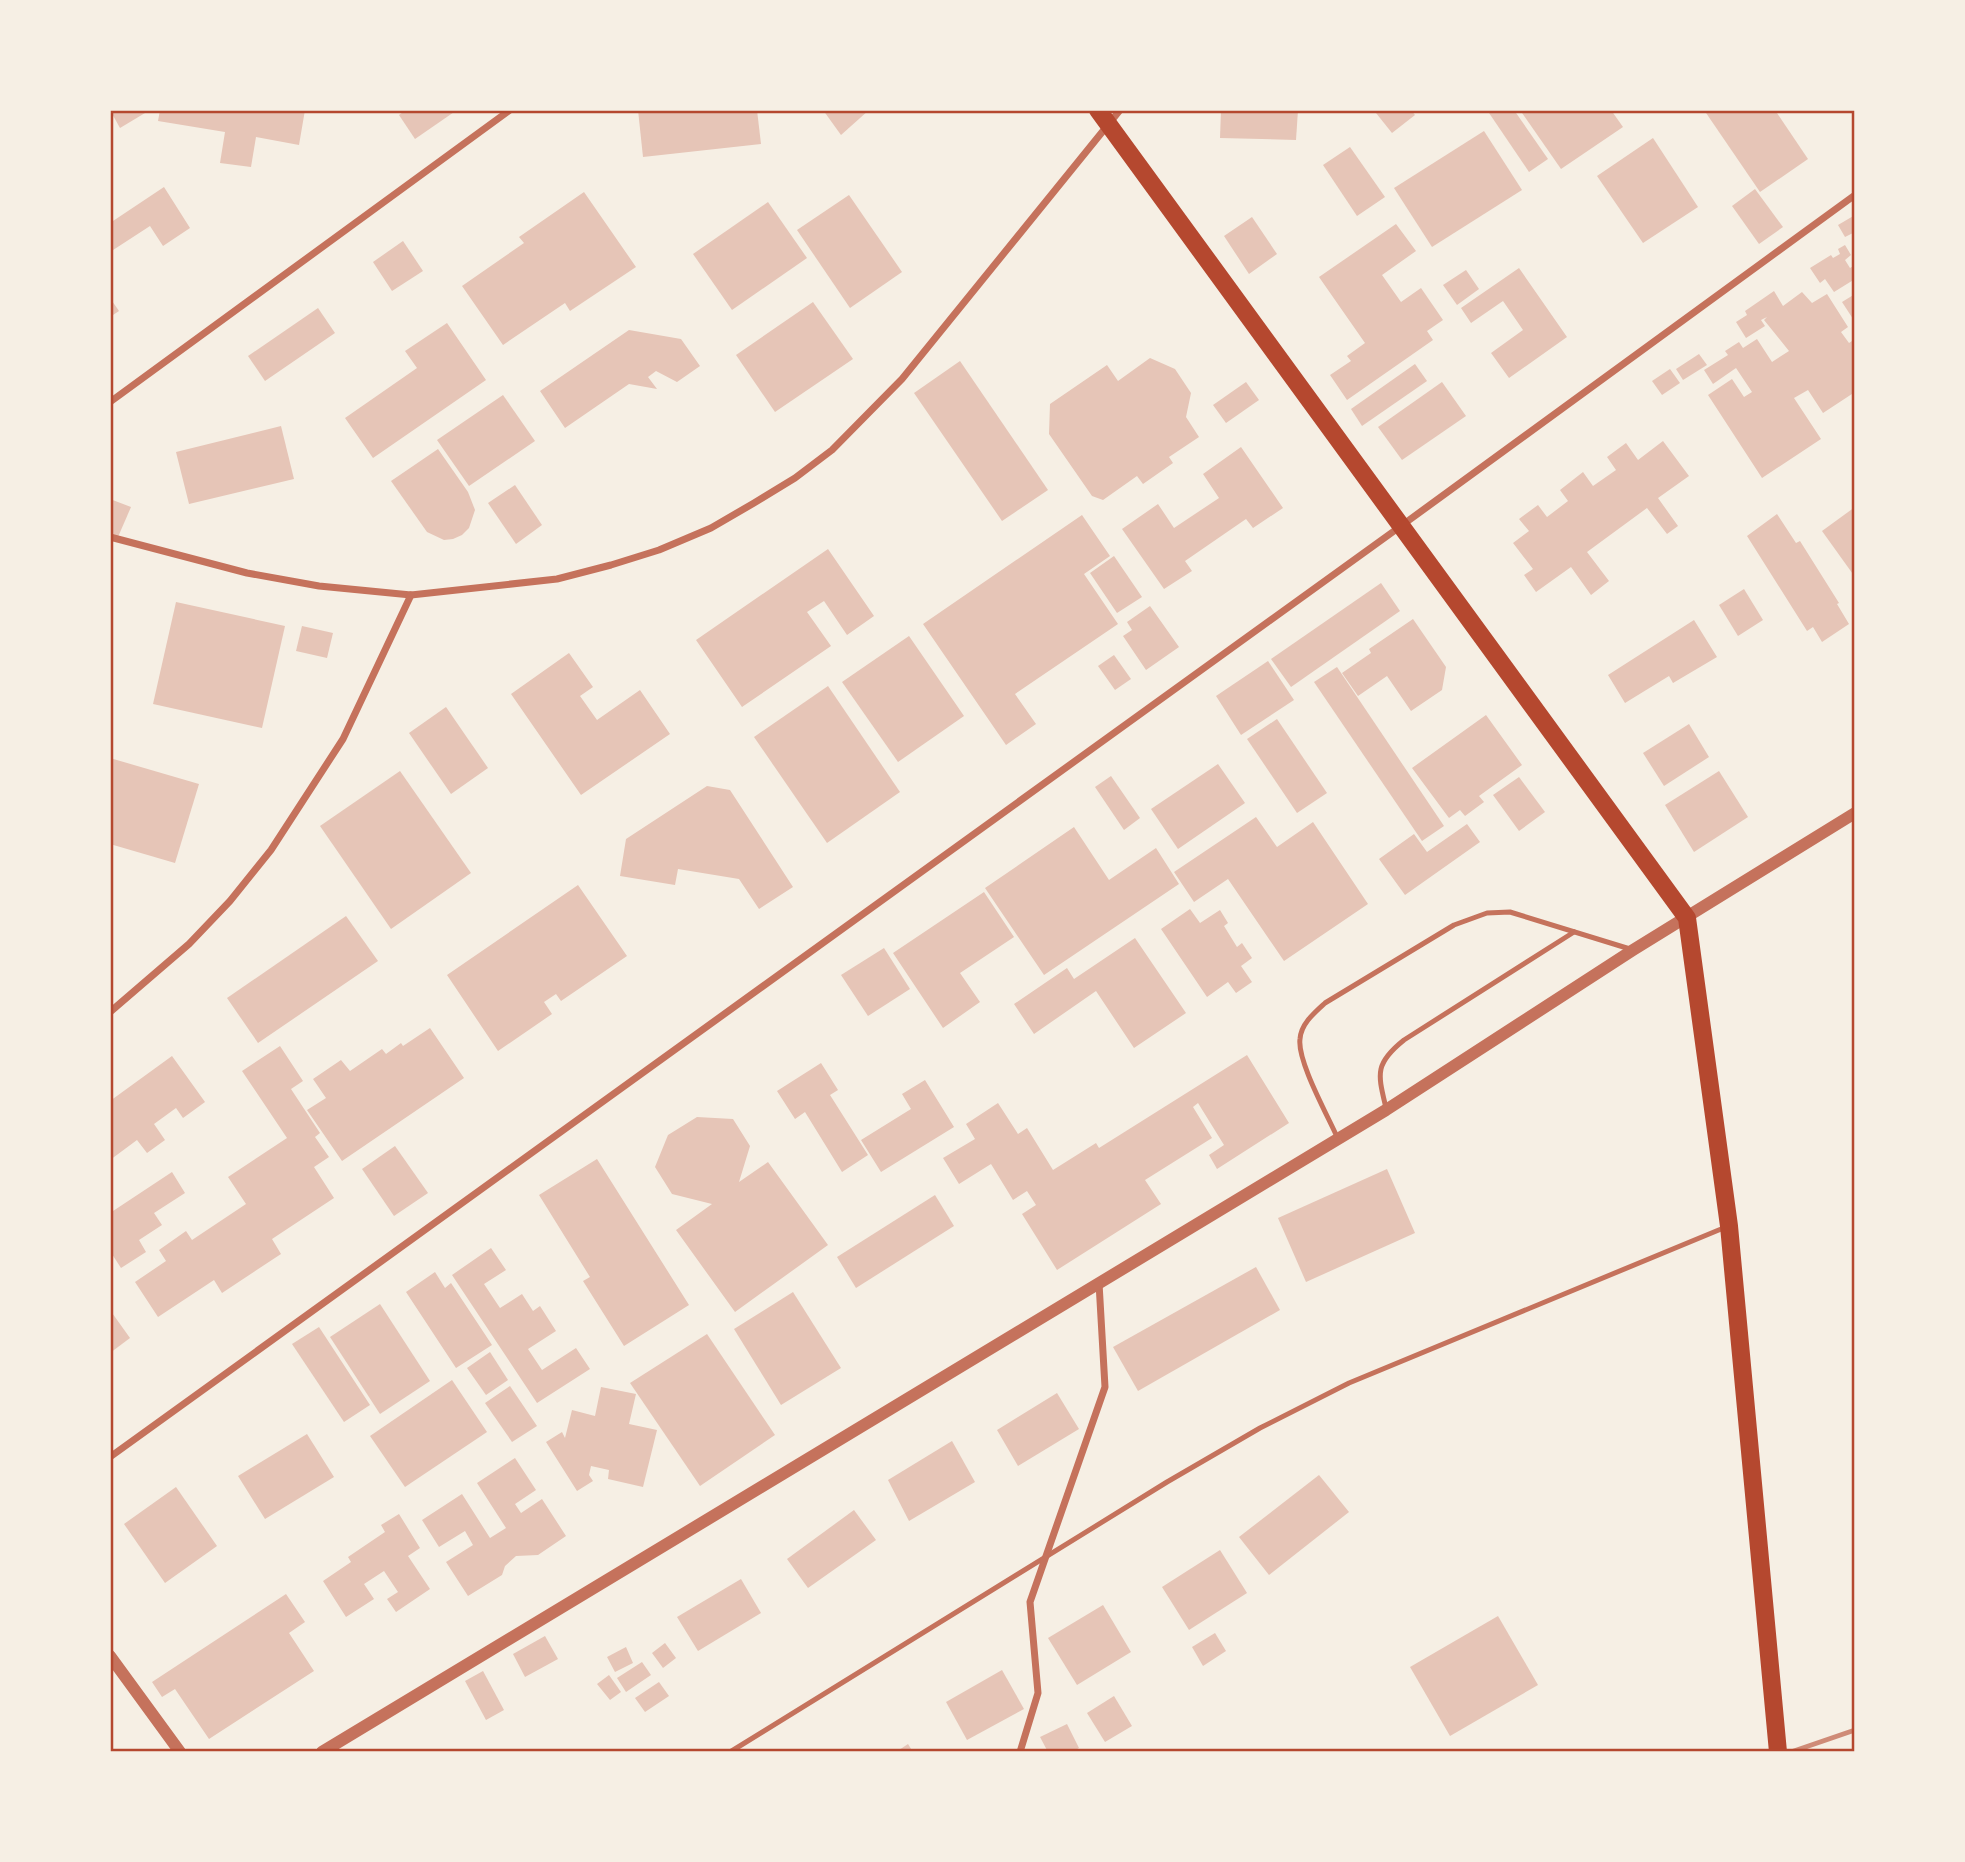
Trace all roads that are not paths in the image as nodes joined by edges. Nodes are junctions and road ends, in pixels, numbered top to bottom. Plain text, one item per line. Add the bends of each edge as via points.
1 (510, 110) edge
2 (1098, 110) edge
3 (1120, 110) edge
4 (1109, 125) junction
5 (1855, 195) edge
6 (110, 402) edge
7 (1401, 526) junction
8 (110, 537) edge
9 (411, 594) junction
10 (1855, 813) edge
11 (1687, 918) junction
12 (1574, 932) junction
13 (1633, 950) junction
14 (110, 1012) edge
15 (1386, 1110) junction
16 (1338, 1139) junction
17 (1729, 1226) junction
18 (1099, 1283) junction
19 (110, 1457) edge
20 (110, 1656) edge
21 (180, 1752) edge
22 (322, 1752) edge
23 (730, 1752) edge
24 (1020, 1752) edge
25 (1778, 1752) edge

1 - 6 street
2 - 4 main road
3 - 4 street
4 - 7 main road
4 - 9 street via 902,379 832,450 795,478 711,528 611,565 557,579
5 - 7 street
7 - 11 main road
7 - 19 street
8 - 9 street via 247,573 319,586
9 - 14 street via 343,739 271,850 189,944
10 - 11 street
11 - 13 street
11 - 17 main road
12 - 13 lane
12 - 15 lane via 1388,1053 1378,1076
12 - 16 lane via 1510,912 1487,913 1454,925 1325,1003 1308,1019 1300,1039 1302,1058
13 - 15 street
15 - 16 street
16 - 18 street
17 - 23 lane via 1349,1383 1260,1428
17 - 25 main road
18 - 22 street
18 - 24 street via 1105,1387 1030,1602 1038,1693
20 - 21 street

